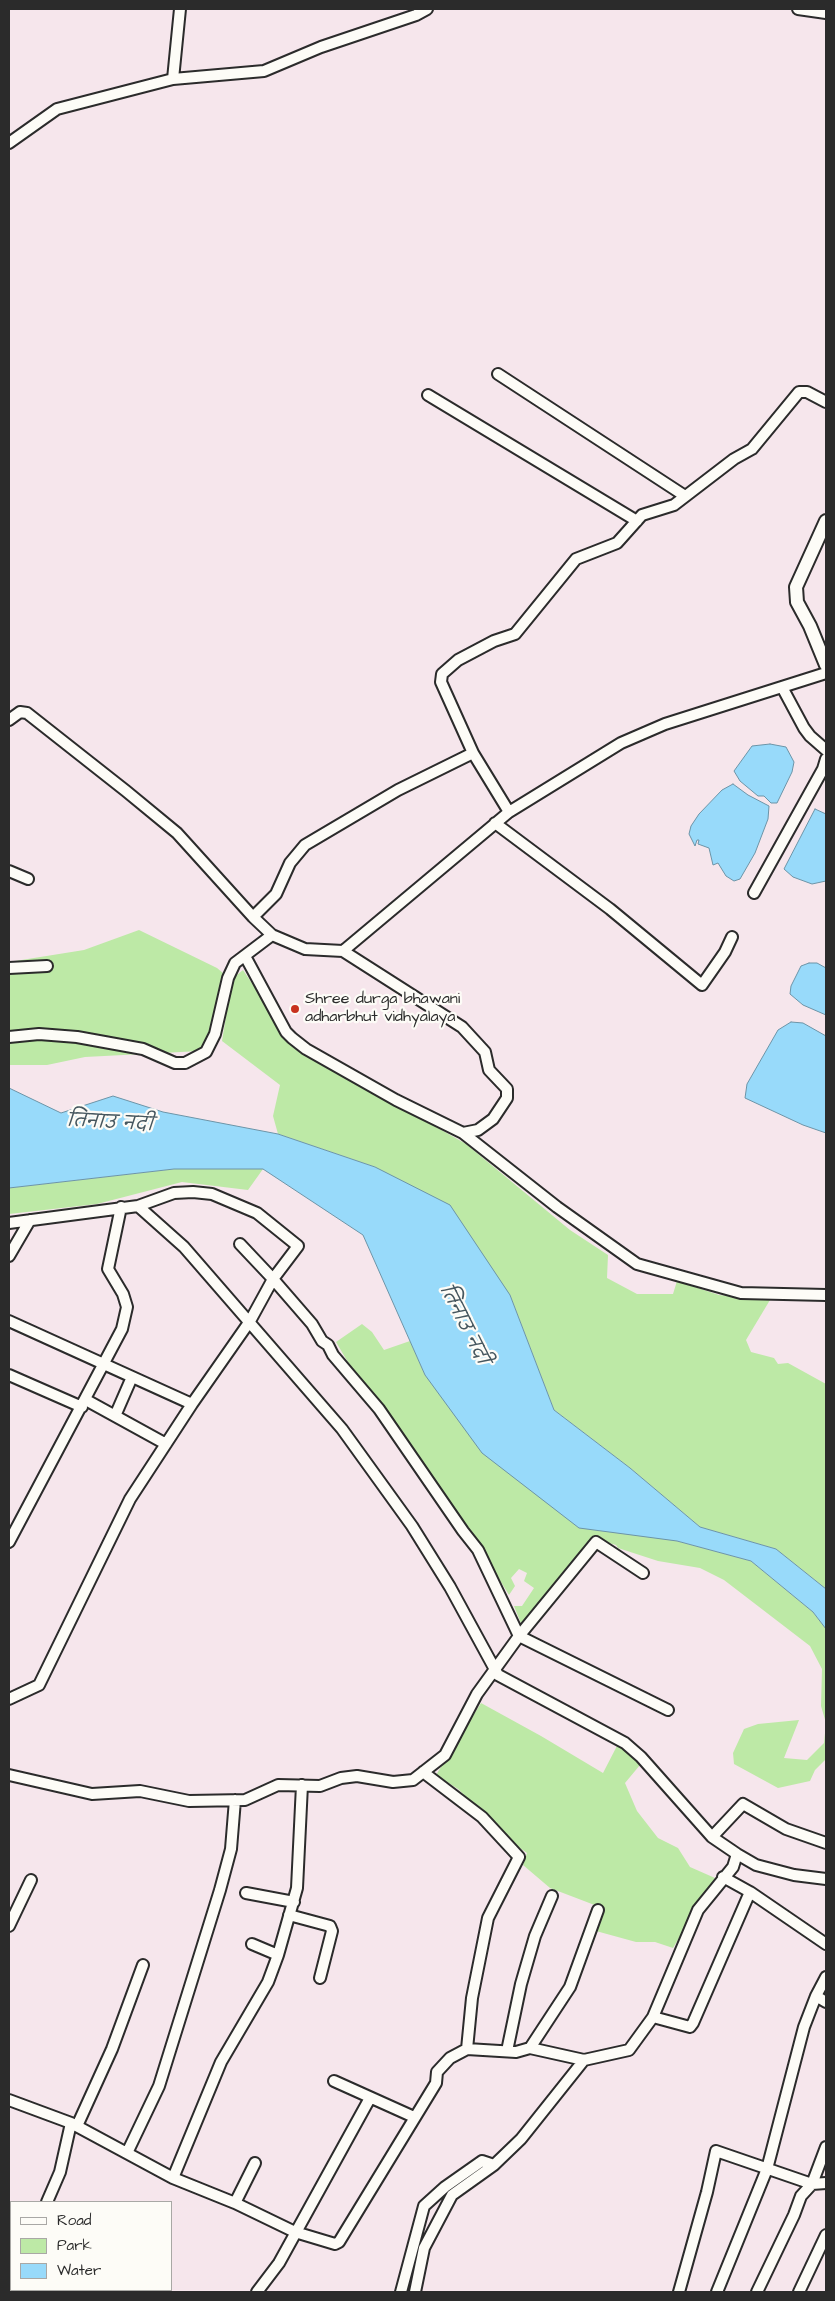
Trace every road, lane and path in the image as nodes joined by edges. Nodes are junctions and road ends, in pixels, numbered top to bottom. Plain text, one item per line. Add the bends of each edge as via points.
1 (180, 9) edge
2 (427, 9) edge
3 (798, 9) edge
4 (826, 13) edge
5 (173, 79) junction
6 (9, 143) edge
7 (498, 374) dead end
8 (428, 395) dead end
9 (826, 402) edge
10 (685, 496) junction
11 (637, 521) junction
12 (826, 521) edge
13 (826, 665) edge
14 (826, 673) edge
15 (782, 687) junction
16 (9, 720) edge
17 (826, 750) edge
18 (473, 753) junction
19 (826, 760) edge
20 (508, 812) junction
21 (495, 823) junction
22 (9, 871) edge
23 (28, 879) dead end
24 (754, 893) dead end
25 (253, 917) junction
26 (272, 935) junction
27 (732, 937) dead end
28 (343, 951) junction
29 (245, 956) junction
30 (47, 966) dead end
31 (9, 968) edge
32 (9, 1037) edge
33 (463, 1133) junction
34 (121, 1206) junction
35 (138, 1206) junction
36 (30, 1220) junction
37 (9, 1223) edge
38 (240, 1244) dead end
39 (9, 1256) edge
40 (274, 1279) junction
41 (826, 1295) edge
42 (9, 1321) edge
43 (250, 1321) junction
44 (102, 1365) junction
45 (9, 1375) edge
46 (132, 1377) junction
47 (84, 1403) junction
48 (192, 1404) junction
49 (115, 1416) junction
50 (166, 1444) junction
51 (9, 1542) edge
52 (643, 1573) dead end
53 (519, 1636) junction
54 (494, 1670) junction
55 (9, 1699) edge
56 (668, 1710) dead end
57 (423, 1772) junction
58 (9, 1775) edge
59 (302, 1785) junction
60 (235, 1800) junction
61 (712, 1837) junction
62 (826, 1843) edge
63 (737, 1854) junction
64 (723, 1877) junction
65 (826, 1879) edge
66 (31, 1880) dead end
67 (750, 1892) junction
68 (246, 1893) dead end
69 (552, 1896) dead end
70 (294, 1902) junction
71 (598, 1910) dead end
72 (289, 1915) junction
73 (9, 1926) edge
74 (252, 1944) dead end
75 (826, 1944) edge
76 (278, 1954) junction
77 (143, 1965) dead end
78 (826, 1976) edge
79 (320, 1978) dead end
80 (816, 1996) junction
81 (826, 2002) edge
82 (652, 2017) junction
83 (530, 2048) junction
84 (467, 2049) junction
85 (507, 2052) junction
86 (584, 2060) junction
87 (334, 2081) dead end
88 (370, 2098) junction
89 (9, 2100) edge
90 (414, 2117) junction
91 (74, 2124) junction
92 (826, 2148) edge
93 (127, 2152) junction
94 (254, 2163) dead end
95 (494, 2165) junction
96 (767, 2169) junction
97 (173, 2178) junction
98 (826, 2183) edge
99 (812, 2184) junction
100 (47, 2201) edge
101 (235, 2203) junction
102 (295, 2232) junction
103 (826, 2235) edge
104 (257, 2292) edge
105 (401, 2292) edge
106 (415, 2292) edge
107 (679, 2292) edge
108 (717, 2292) edge
109 (757, 2292) edge
110 (799, 2292) edge

1 - 5 street
2 - 5 street via 264,71
3 - 4 street
5 - 6 street via 57,109
7 - 10 street
8 - 11 street
9 - 10 street via 807,392 799,392 752,449
10 - 11 street via 674,505 648,512
11 - 18 street via 617,544 572,563 515,634 458,660 442,674 440,682
12 - 13 street via 796,587 796,602
14 - 15 street
15 - 17 street via 804,728
15 - 20 street via 665,724 621,743
16 - 25 street via 20,712 27,712 118,785 177,834
18 - 20 street
18 - 25 street via 398,790 305,845 290,862 276,894
19 - 24 street
20 - 21 street
21 - 27 street via 610,909 702,985
21 - 28 street
22 - 23 street
25 - 26 street
26 - 28 street via 305,949
26 - 29 street
28 - 33 street via 462,1028 485,1052 489,1070 507,1090 507,1098 493,1118 478,1130
29 - 32 street via 235,963 228,978 215,1034 206,1052 185,1063 175,1063 143,1049 77,1037 39,1034
29 - 33 street via 292,1038 396,1100
30 - 31 street
33 - 41 street via 557,1207 637,1264 741,1293
34 - 35 street
34 - 36 street
34 - 44 street via 108,1269 127,1307 122,1329
35 - 40 street via 174,1193 193,1192 212,1194 258,1213 298,1246
35 - 43 street via 184,1247
36 - 37 street
36 - 39 street
38 - 40 street
40 - 43 street
40 - 53 street via 379,1409 478,1550
42 - 44 street
43 - 48 street
43 - 54 street via 342,1429 412,1526 450,1587
44 - 46 street
44 - 47 street
45 - 47 street
46 - 48 street
46 - 49 street
47 - 49 street
47 - 51 street
48 - 50 street
49 - 50 street
50 - 55 street via 130,1499 39,1685
52 - 53 street via 596,1542
53 - 54 street
53 - 56 street
54 - 57 street via 476,1694 445,1755
54 - 61 street via 625,1743
57 - 59 street via 413,1780 402,1782 357,1776 320,1786
57 - 84 street via 482,1817 519,1857 488,1918 472,1998
58 - 60 street via 92,1794 140,1791 189,1801
59 - 60 street via 278,1785 245,1800
59 - 70 street
60 - 93 street via 231,1849 220,1890 159,2086
61 - 62 street via 743,1804 786,1828
61 - 63 street
63 - 64 street via 733,1867
63 - 65 street via 794,1875
64 - 67 street
64 - 82 street via 698,1910
66 - 73 street
67 - 75 street
67 - 82 street via 690,2027
68 - 70 street
69 - 85 street via 535,1936 521,1984
70 - 72 street
71 - 83 street via 570,1987
72 - 76 street
72 - 79 street via 330,1926 332,1931
74 - 76 street
76 - 97 street via 268,1982 221,2062
77 - 91 street via 112,2049
78 - 80 street
80 - 81 street
80 - 96 street via 804,2026
82 - 86 street via 629,2050
83 - 85 street
83 - 86 street
84 - 85 street
84 - 90 street via 443,2064 437,2072 436,2083
86 - 95 street via 521,2139
87 - 88 street
88 - 90 street
88 - 102 street
89 - 91 street
90 - 102 street via 339,2242 328,2243
91 - 93 street
91 - 100 street
92 - 99 street
93 - 97 street
94 - 101 street
95 - 105 street via 482,2161 424,2206
95 - 106 street via 452,2195 424,2248
96 - 99 street
96 - 107 street via 716,2151
96 - 108 street
97 - 101 street
98 - 99 street
99 - 109 street via 801,2196
101 - 102 street
102 - 104 street via 279,2262
103 - 110 street

